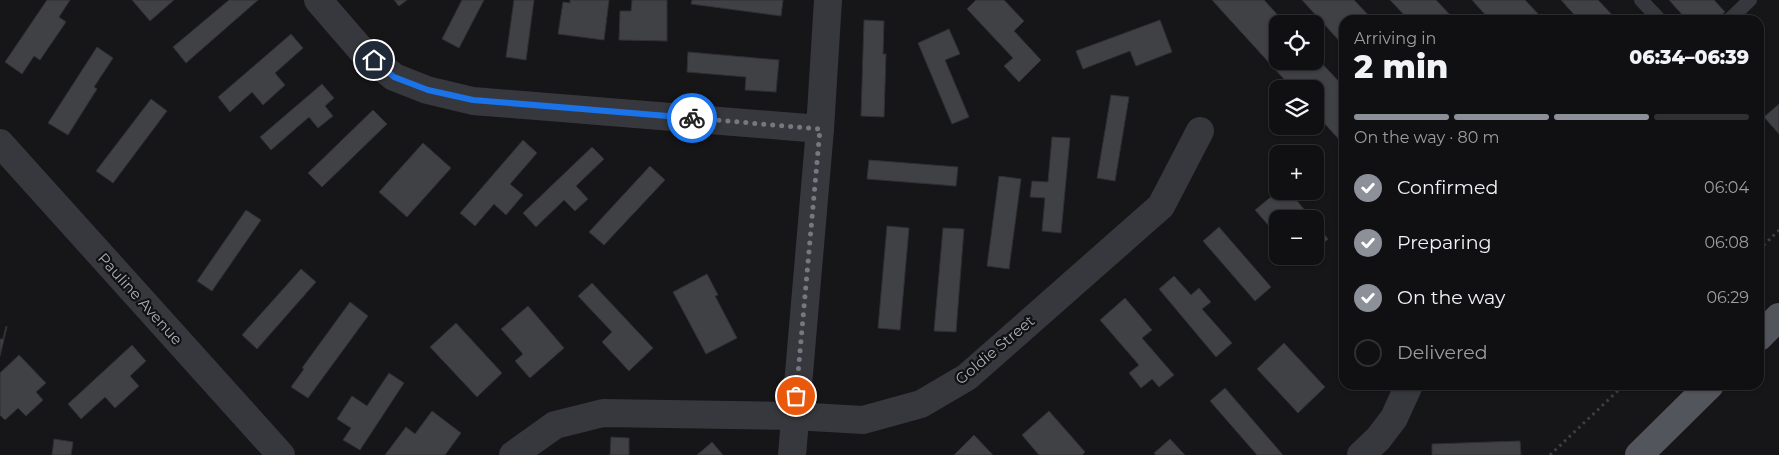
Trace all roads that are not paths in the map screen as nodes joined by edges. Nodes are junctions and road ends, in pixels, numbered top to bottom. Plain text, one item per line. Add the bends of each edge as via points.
1 (318, 0) edge
2 (828, 0) edge
3 (1641, 0) edge
4 (1750, 0) edge
5 (1655, 15) edge
6 (1734, 15) edge
7 (820, 129) junction
8 (1200, 131) dead end
9 (0, 143) edge
10 (1779, 317) edge
11 (1764, 332) edge
12 (1407, 390) edge
13 (1705, 390) edge
14 (794, 416) junction
15 (281, 455) edge
16 (513, 455) edge
17 (792, 455) edge
18 (1361, 455) edge
19 (1638, 455) edge

1 - 7 street via 363,52 394,77 428,90 473,100
2 - 7 street
3 - 5 lane
4 - 6 lane
7 - 14 street
8 - 14 street, Goldie Street via 1161,206 967,377 921,404 864,420
9 - 15 street, Pauline Avenue
10 - 11 main road
12 - 18 street via 1394,418
13 - 19 main road
14 - 16 street, Goldie Street via 603,413 555,425
14 - 17 street

